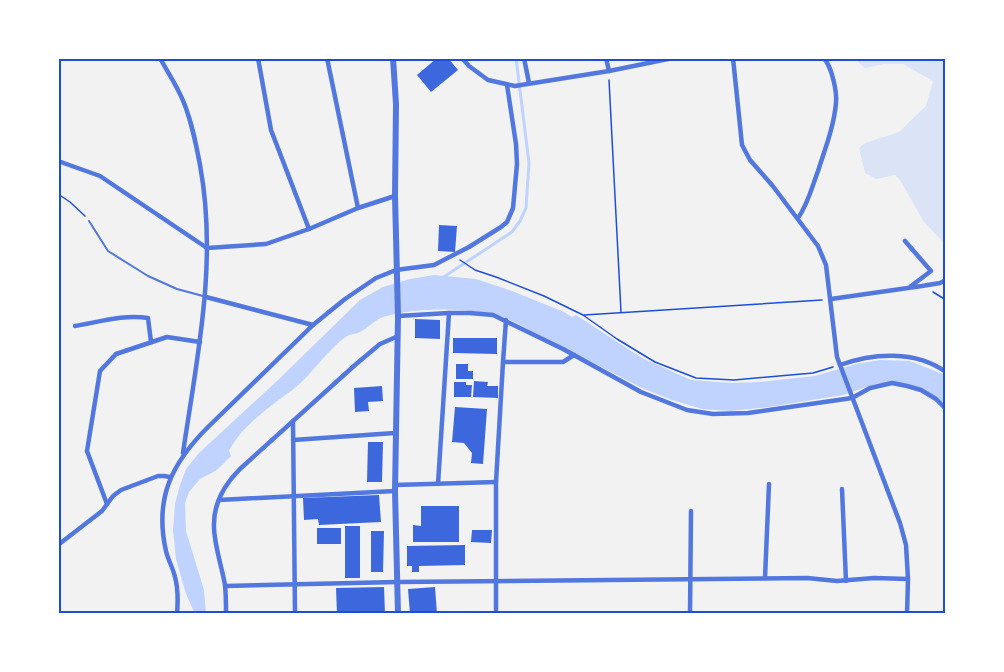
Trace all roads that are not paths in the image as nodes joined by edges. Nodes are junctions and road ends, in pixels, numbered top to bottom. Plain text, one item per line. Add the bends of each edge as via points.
1 (160, 58) edge
2 (258, 58) edge
3 (327, 58) edge
4 (393, 58) edge
5 (462, 58) edge
6 (525, 58) edge
7 (606, 58) edge
8 (673, 58) edge
9 (733, 58) edge
10 (824, 58) edge
11 (609, 71) junction
12 (529, 83) junction
13 (507, 85) junction
14 (58, 161) edge
15 (395, 196) junction
16 (358, 208) junction
17 (798, 218) junction
18 (89, 221) road end
19 (309, 229) junction
20 (905, 240) dead end
21 (207, 248) junction
22 (397, 273) junction
23 (945, 280) edge
24 (909, 288) junction
25 (206, 297) junction
26 (831, 299) junction
27 (449, 312) junction
28 (398, 316) junction
29 (506, 320) junction
30 (313, 325) junction
31 (75, 326) dead end
32 (396, 337) junction
33 (151, 342) junction
34 (200, 342) junction
35 (574, 355) junction
36 (503, 362) junction
37 (840, 366) junction
38 (945, 372) edge
39 (851, 396) junction
40 (945, 408) edge
41 (293, 421) junction
42 (395, 434) junction
43 (293, 440) junction
44 (182, 456) junction
45 (170, 477) junction
46 (496, 482) junction
47 (438, 484) junction
48 (769, 484) dead end
49 (395, 488) junction
50 (842, 489) dead end
51 (294, 496) junction
52 (219, 500) junction
53 (107, 504) junction
54 (691, 511) dead end
55 (58, 546) edge
56 (765, 578) junction
57 (690, 579) junction
58 (908, 579) junction
59 (495, 581) junction
60 (846, 581) junction
61 (397, 582) junction
62 (294, 585) junction
63 (225, 586) junction
64 (177, 614) edge
65 (226, 614) edge
66 (295, 614) edge
67 (398, 614) edge
68 (496, 614) edge
69 (690, 614) edge
70 (908, 614) edge

1 - 21 street via 184,104 196,145 207,216
2 - 19 street via 271,130
3 - 16 street
4 - 15 street
5 - 13 street via 488,80
6 - 12 street
7 - 11 street
8 - 11 street
9 - 17 street via 742,145
10 - 17 street via 831,69 836,104 828,142
11 - 12 street
12 - 13 street
13 - 22 street via 517,164 511,216 501,227 434,265
14 - 21 street via 100,176
15 - 16 street
15 - 22 street
16 - 19 street
17 - 26 street via 826,265
18 - 25 lane via 108,251 148,276
19 - 21 street via 266,244
20 - 24 street via 931,271
21 - 25 street
22 - 28 street
22 - 30 street via 376,278
23 - 24 street
24 - 26 street
25 - 30 street
25 - 34 street
26 - 37 street
27 - 28 street
27 - 29 street via 493,315
27 - 47 street
28 - 32 street
29 - 35 street
29 - 36 street
30 - 44 street
31 - 33 street via 139,316 148,318
32 - 41 street via 380,344
32 - 42 street
33 - 34 street via 167,337
33 - 53 street via 116,354 100,371 87,450
34 - 44 street
35 - 36 street via 563,362
35 - 39 street via 641,392 705,413 748,413
36 - 46 street
37 - 38 street via 889,355 911,357
37 - 39 street
39 - 40 street via 892,383 921,390
39 - 58 street via 900,523
41 - 43 street
41 - 52 street via 229,481
42 - 43 street
42 - 49 street
43 - 51 street
44 - 45 street
45 - 53 street via 158,477 121,490
45 - 64 street via 162,525 175,577
46 - 47 street
46 - 59 street
47 - 49 street
48 - 56 street
49 - 51 street
49 - 61 street
50 - 60 street
51 - 52 street
51 - 62 street
52 - 63 street via 214,524
53 - 55 street
54 - 57 street
56 - 57 street
56 - 60 street
57 - 59 street
57 - 69 street
58 - 60 street
58 - 70 street
59 - 61 street
59 - 68 street
61 - 62 street
61 - 67 street
62 - 63 street
62 - 66 street
63 - 65 street

